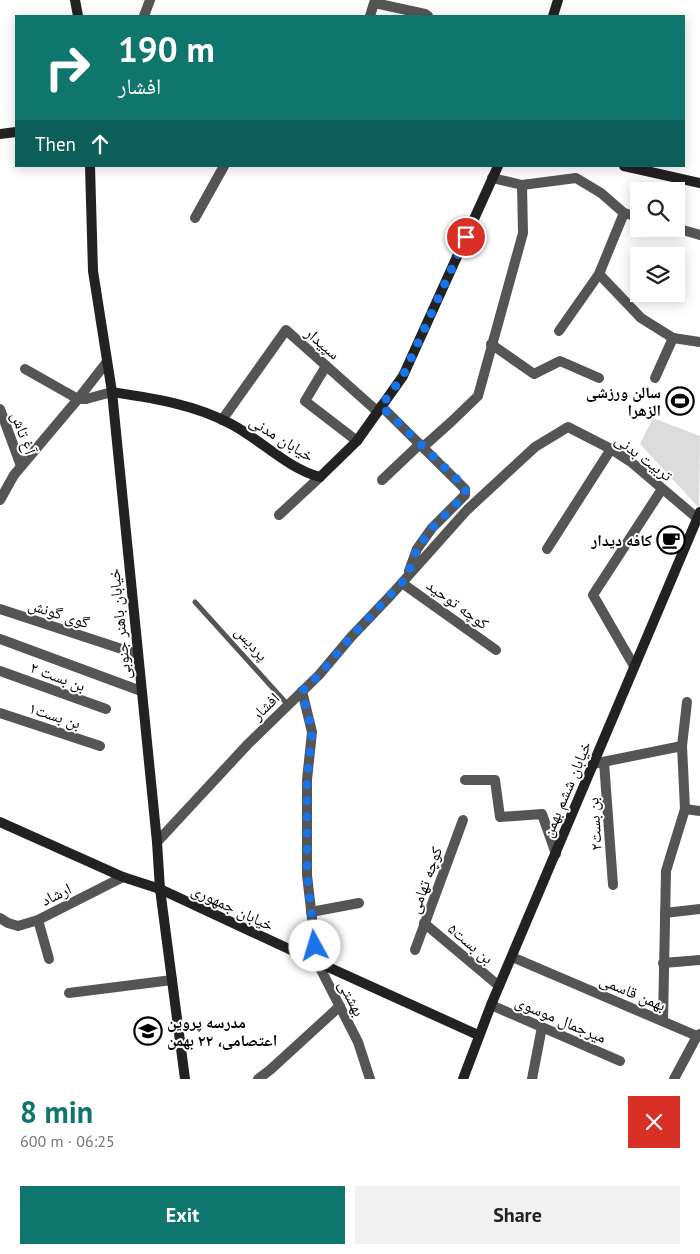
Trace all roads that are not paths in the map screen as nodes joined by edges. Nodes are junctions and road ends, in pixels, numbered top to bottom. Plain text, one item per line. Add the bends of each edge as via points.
1 (75, 0) edge
2 (150, 0) edge
3 (558, 0) edge
4 (375, 1) edge
5 (78, 15) edge
6 (144, 15) edge
7 (370, 15) edge
8 (426, 15) edge
9 (553, 15) edge
10 (15, 132) edge
11 (0, 134) edge
12 (90, 167) edge
13 (223, 167) edge
14 (498, 167) edge
15 (628, 167) edge
16 (492, 178) junction
17 (700, 183) edge
18 (522, 185) junction
19 (624, 213) junction
20 (630, 215) edge
21 (195, 218) dead end
22 (685, 231) edge
23 (700, 235) edge
24 (599, 274) junction
25 (559, 331) dead end
26 (673, 338) junction
27 (700, 342) edge
28 (491, 344) junction
29 (106, 363) junction
30 (326, 366) junction
31 (25, 369) dead end
32 (600, 378) dead end
33 (655, 378) dead end
34 (112, 392) junction
35 (78, 400) junction
36 (0, 409) edge
37 (379, 409) junction
38 (222, 420) junction
39 (568, 427) joint
40 (357, 441) junction
41 (421, 445) junction
42 (610, 449) junction
43 (21, 466) junction
44 (320, 477) junction
45 (382, 480) dead end
46 (662, 489) junction
47 (0, 500) edge
48 (279, 515) dead end
49 (698, 515) edge
50 (547, 549) dead end
51 (405, 580) junction
52 (195, 602) dead end
53 (0, 609) edge
54 (0, 639) edge
55 (496, 650) dead end
56 (137, 654) junction
57 (634, 666) junction
58 (0, 671) edge
59 (141, 691) junction
60 (302, 691) junction
61 (686, 702) dead end
62 (288, 705) junction
63 (106, 709) dead end
64 (0, 713) edge
65 (100, 746) dead end
66 (682, 746) junction
67 (604, 762) junction
68 (593, 764) junction
69 (465, 780) dead end
70 (685, 809) junction
71 (700, 810) edge
72 (463, 820) dead end
73 (0, 822) edge
74 (157, 842) junction
75 (556, 854) junction
76 (123, 877) junction
77 (613, 885) dead end
78 (160, 889) junction
79 (359, 903) dead end
80 (700, 909) edge
81 (311, 912) junction
82 (664, 913) junction
83 (0, 918) edge
84 (38, 920) junction
85 (424, 923) junction
86 (415, 950) dead end
87 (512, 957) junction
88 (49, 959) dead end
89 (700, 960) edge
90 (317, 962) junction
91 (664, 963) junction
92 (172, 980) junction
93 (499, 986) junction
94 (69, 993) dead end
95 (491, 1005) junction
96 (340, 1006) junction
97 (663, 1021) junction
98 (542, 1027) junction
99 (478, 1035) junction
100 (699, 1035) edge
101 (620, 1061) dead end
102 (270, 1070) junction
103 (186, 1079) edge
104 (258, 1079) edge
105 (276, 1079) edge
106 (370, 1079) edge
107 (463, 1079) edge
108 (532, 1079) edge
109 (674, 1079) edge

1 - 5 street
2 - 6 street
3 - 9 street
4 - 7 street
4 - 8 street
10 - 11 street
12 - 29 street, خیابان باهنر جنوبی via 93,271
13 - 21 street
14 - 16 street, خیابان مدنی
15 - 17 street
16 - 18 street
16 - 37 street, خیابان مدنی via 403,376
18 - 19 street via 576,178 601,193
18 - 28 street via 523,233
19 - 20 street
19 - 24 street
22 - 23 street
24 - 25 street
24 - 26 street via 641,318
26 - 27 street
26 - 33 street
28 - 32 street via 534,374 560,362
28 - 41 street via 478,396
29 - 34 street, خیابان باهنر جنوبی
29 - 35 street
30 - 37 street, سپیدار
30 - 38 street, سپیدار via 286,330
30 - 40 street via 305,401
31 - 35 street
34 - 35 street
34 - 38 street, خیابان مدنی via 189,406
34 - 56 street, خیابان باهنر جنوبی
35 - 43 street
36 - 43 street, آغ تاش
37 - 40 street, خیابان مدنی
37 - 41 street, سپیدار
38 - 44 street, خیابان مدنی via 312,476
39 - 42 street, تربیت بدنی
39 - 51 street, افشار via 535,447 467,510
40 - 44 street, خیابان مدنی
41 - 45 street
41 - 51 street, سپیدار via 466,488 465,495 432,528 417,549
42 - 46 street, تربیت بدنی
42 - 50 street
43 - 47 street
44 - 48 street
46 - 49 street, تربیت بدنی
46 - 57 street via 593,595
49 - 57 street, خیابان ششم بهمن
51 - 55 street, کوچه توحید
51 - 60 street, افشار
52 - 62 lane, پردیس
53 - 56 street, گوی گونش
54 - 59 street
56 - 59 street, خیابان باهنر جنوبی
57 - 68 street, خیابان ششم بهمن
58 - 63 street, بن بست ۲
59 - 74 street, خیابان باهنر جنوبی
60 - 62 street, افشار
60 - 81 street, بهشتی via 312,732 307,780 307,875
61 - 66 street
62 - 74 street, افشار
64 - 65 street, بن بست۱
66 - 67 street
66 - 70 street
67 - 68 street
67 - 77 street, بن بست۲
68 - 75 street, خیابان ششم بهمن
69 - 75 street via 495,780 500,818 542,814
70 - 71 street
70 - 82 street via 666,871
72 - 85 street, کوچه تهامی
73 - 76 street, خیابان جمهوری
74 - 78 street, خیابان باهنر جنوبی
75 - 87 street, خیابان ششم بهمن
76 - 78 street, خیابان جمهوری
76 - 84 street, ارشاد
78 - 90 street, خیابان جمهوری
78 - 92 street, خیابان باهنر جنوبی
79 - 81 street
80 - 82 street
81 - 90 street, بهشتی
82 - 91 street
83 - 84 street, ارشاد via 18,926
84 - 88 street
85 - 86 street, کوچه تهامی
85 - 93 street, بن بست۵
87 - 93 street, خیابان ششم بهمن
87 - 97 street, بهمن قاسمی
89 - 91 street
90 - 96 street, بهشتی
90 - 99 street, خیابان جمهوری
91 - 97 street
92 - 94 street
92 - 103 street, خیابان باهنر جنوبی
93 - 95 street, خیابان ششم بهمن
95 - 98 street, میرجمال موسوی
95 - 99 street, خیابان ششم بهمن
96 - 102 street
96 - 106 street, بهشتی via 358,1042
97 - 100 street, بهمن قاسمی
98 - 101 street, میرجمال موسوی
98 - 108 street
99 - 107 street, خیابان ششم بهمن
100 - 109 street, بهمن قاسمی
102 - 104 street
102 - 105 street

